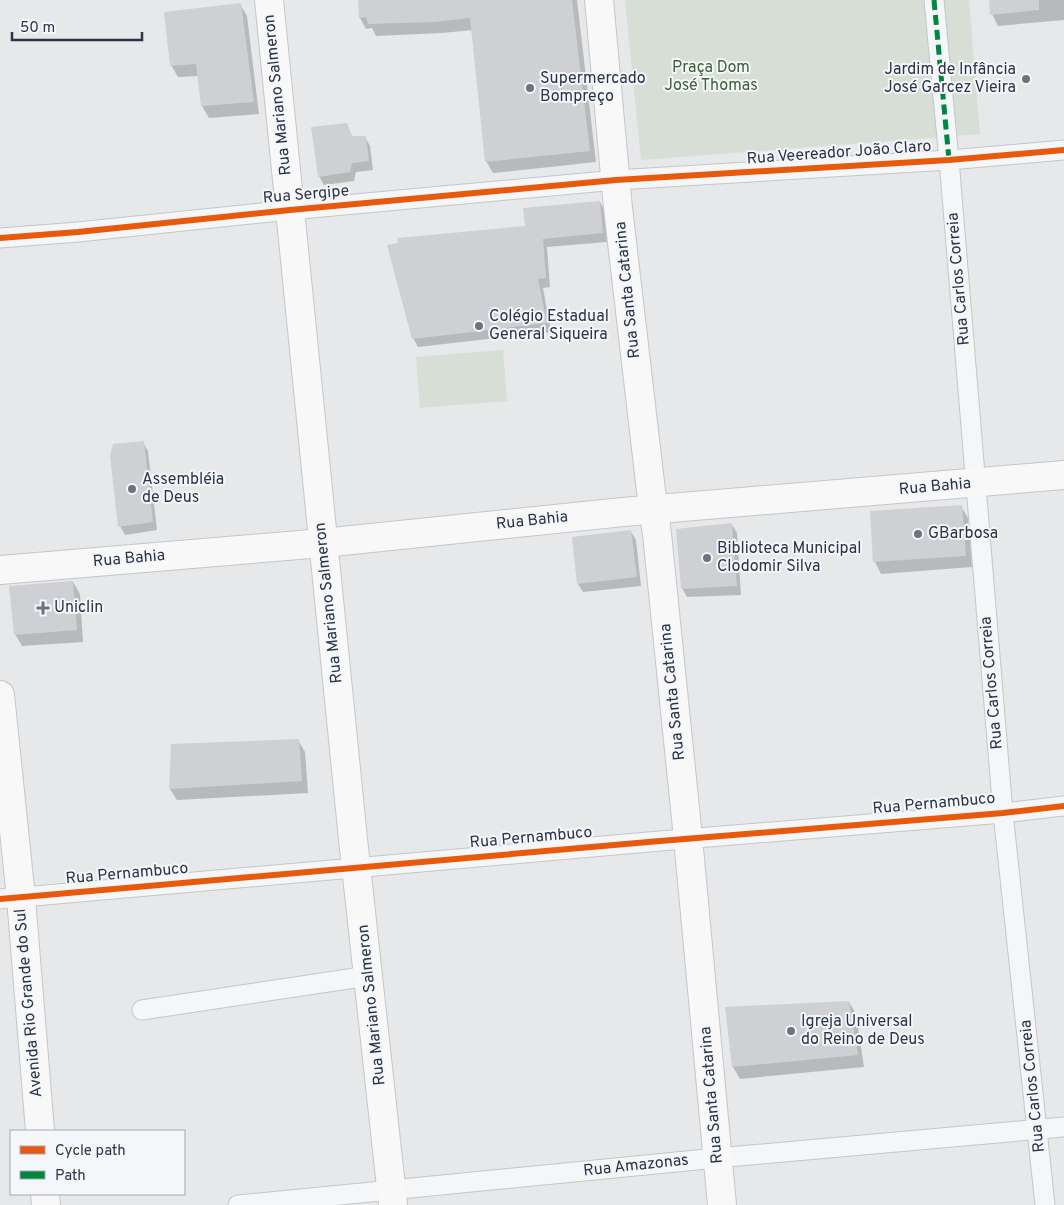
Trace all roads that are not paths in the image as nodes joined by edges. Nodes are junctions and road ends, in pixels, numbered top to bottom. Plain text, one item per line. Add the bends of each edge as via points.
1 (269, 0) edge
2 (599, 0) edge
3 (934, 0) edge
4 (1064, 150) edge
5 (949, 160) junction
6 (616, 180) junction
7 (290, 210) junction
8 (0, 238) edge
9 (1064, 476) edge
10 (976, 484) junction
11 (654, 510) junction
12 (323, 543) junction
13 (0, 570) edge
14 (0, 695) edge
15 (1064, 806) edge
16 (1003, 813) junction
17 (688, 838) junction
18 (357, 867) junction
19 (10, 898) edge
20 (368, 976) junction
21 (142, 1010) dead end
22 (1064, 1127) edge
23 (1038, 1129) junction
24 (40, 1130) edge
25 (717, 1158) junction
26 (393, 1198) edge
27 (238, 1205) edge
28 (722, 1205) edge
29 (1045, 1205) edge

1 - 7 main road, Rua Mariano Salmeron
2 - 6 main road, Rua Santa Catarina
3 - 5 street, Rua Carlos Correia
4 - 5 street, Rua Veereador João Claro
5 - 6 street, Rua Veereador João Claro
5 - 10 street, Rua Carlos Correia
6 - 7 street, Rua Sergipe
6 - 11 main road, Rua Santa Catarina
7 - 8 street, Rua Sergipe
7 - 12 main road, Rua Mariano Salmeron
9 - 10 main road, Rua Bahia
10 - 11 main road, Rua Bahia
10 - 16 street, Rua Carlos Correia
11 - 12 main road, Rua Bahia
11 - 17 main road, Rua Santa Catarina
12 - 13 main road, Rua Bahia
12 - 18 main road, Rua Mariano Salmeron
14 - 19 main road, Avenida Rio Grande do Sul
15 - 16 street, Rua Pernambuco
16 - 17 street, Rua Pernambuco
16 - 23 street, Rua Carlos Correia
17 - 18 street, Rua Pernambuco
17 - 25 main road, Rua Santa Catarina
18 - 19 street, Rua Pernambuco
18 - 20 main road, Rua Mariano Salmeron
19 - 24 main road, Avenida Rio Grande do Sul
20 - 21 street
20 - 26 main road, Rua Mariano Salmeron
22 - 23 street, Rua Amazonas
23 - 25 street, Rua Amazonas
23 - 29 street, Rua Carlos Correia
25 - 26 street, Rua Amazonas
25 - 28 main road, Rua Santa Catarina
26 - 27 street, Rua Amazonas

